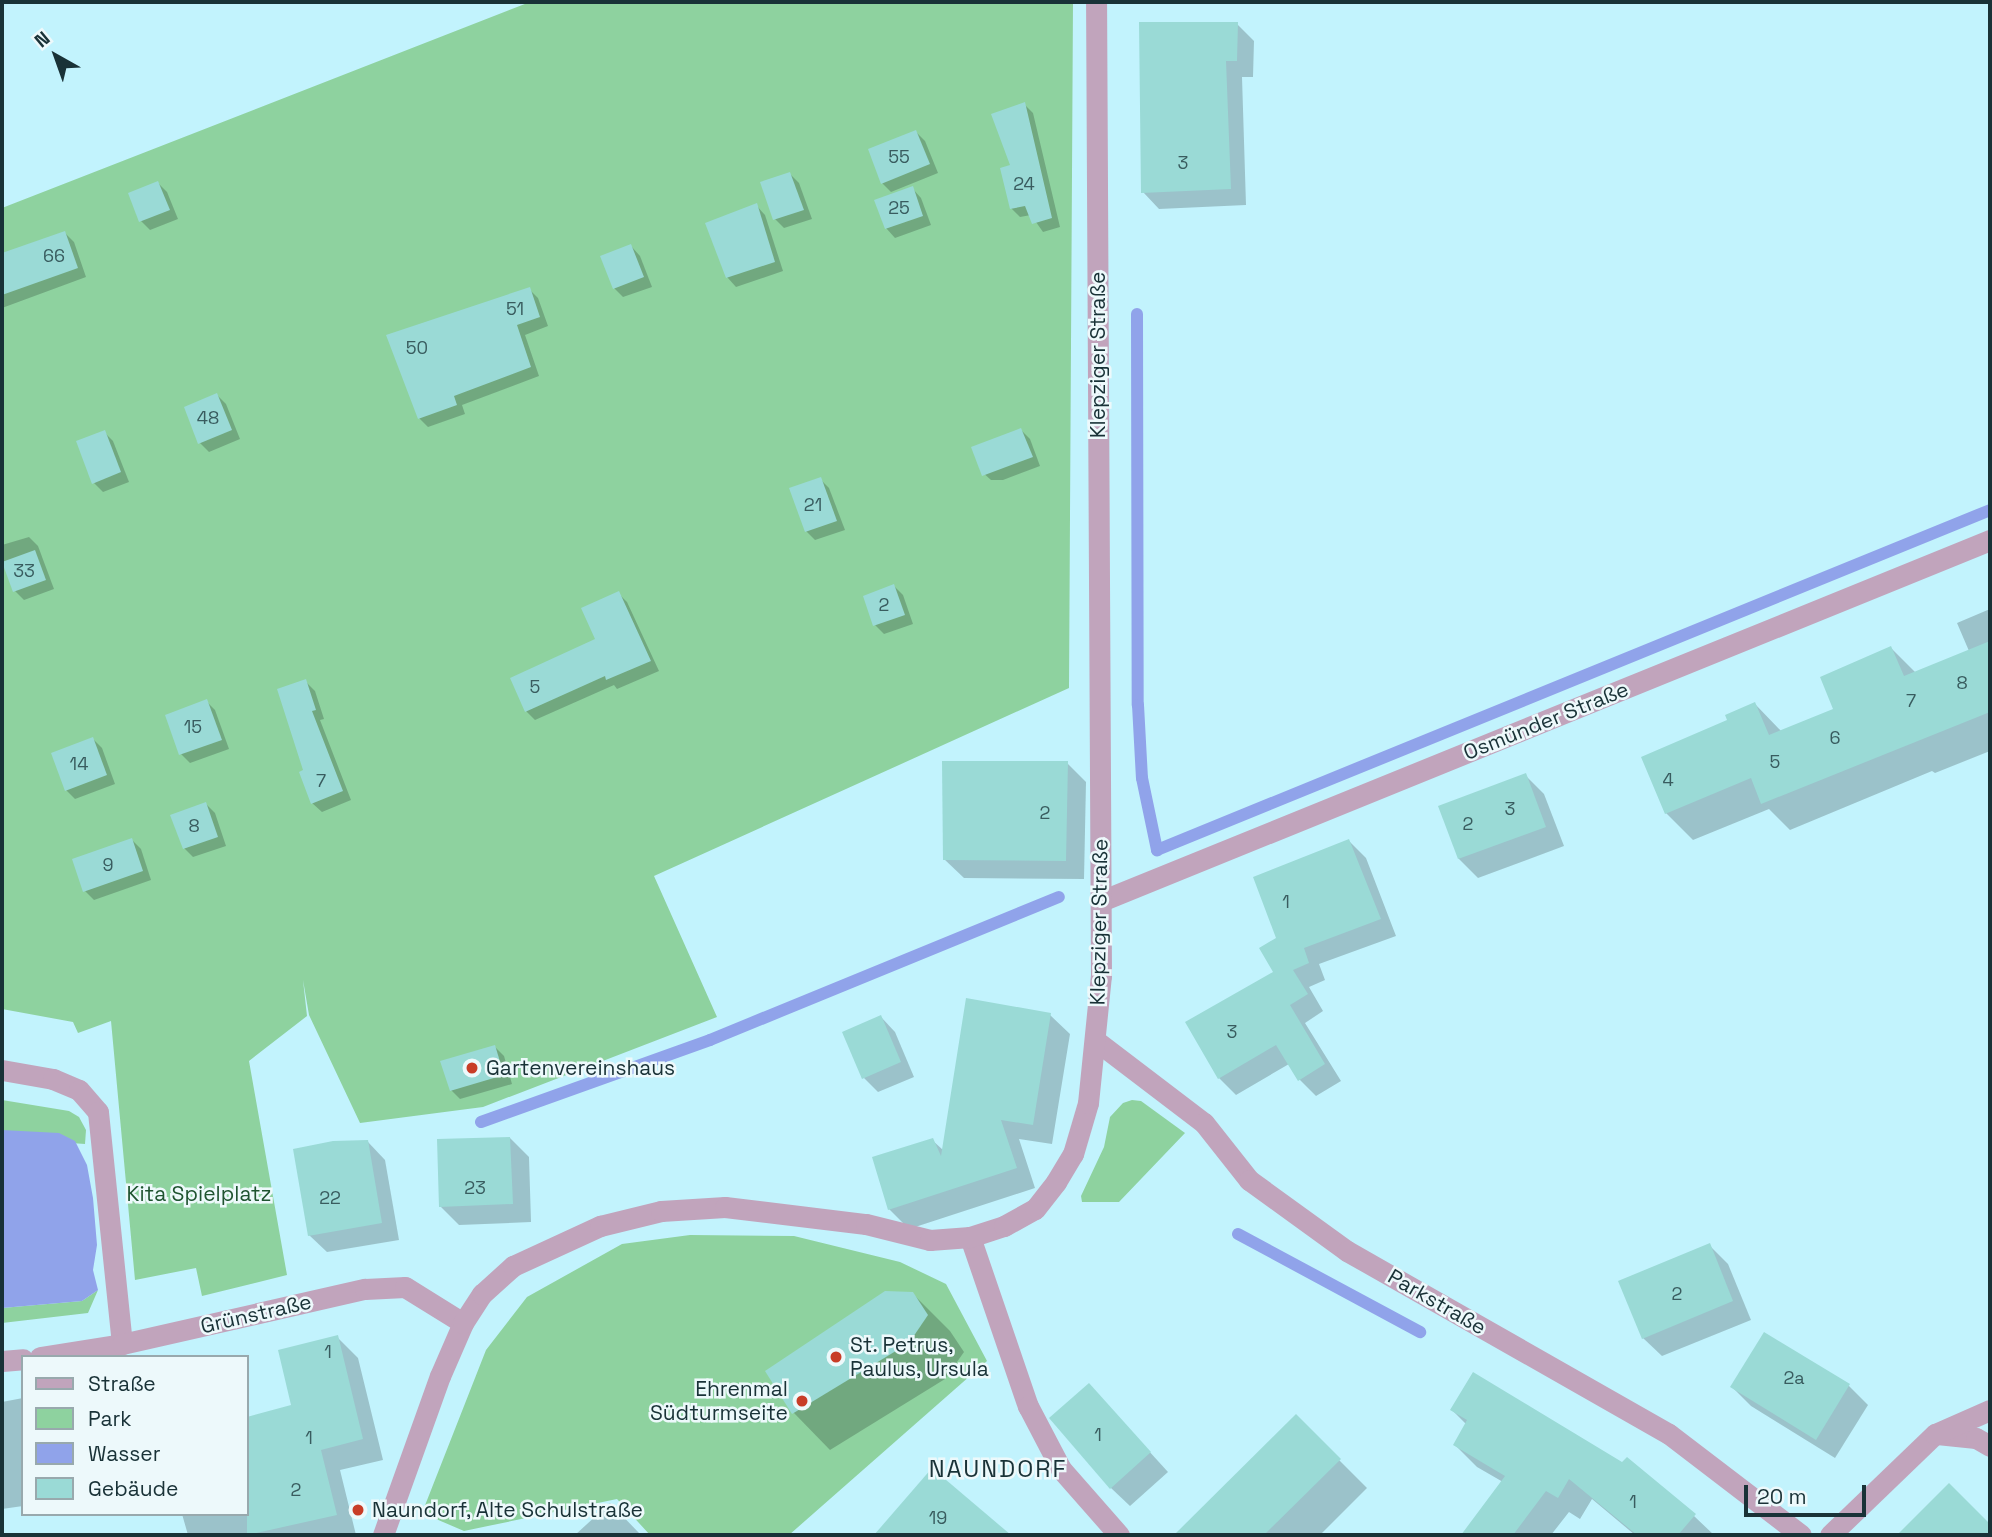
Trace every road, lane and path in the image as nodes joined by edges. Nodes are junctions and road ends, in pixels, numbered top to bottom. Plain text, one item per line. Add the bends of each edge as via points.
1 (1096, 2) edge
2 (1990, 540) edge
3 (1101, 901) junction
4 (1095, 1040) junction
5 (2, 1070) edge
6 (970, 1237) junction
7 (463, 1323) junction
8 (122, 1344) junction
9 (53, 1355) edge
10 (21, 1359) edge
11 (2, 1361) edge
12 (1990, 1410) edge
13 (1935, 1434) junction
14 (1990, 1446) edge
15 (383, 1535) edge
16 (1119, 1535) edge
17 (1801, 1535) edge
18 (1830, 1535) edge

1 - 3 street, Klepziger Straße
2 - 3 street, Osmünder Straße
3 - 4 street, Klepziger Straße
4 - 6 street, Klepziger Straße via 1088,1103 1073,1154 1056,1182 1035,1209
4 - 17 street, Parkstraße via 1204,1123 1249,1180 1347,1251 1669,1434
5 - 8 street via 53,1079 79,1090 98,1112
6 - 7 street, Klepziger Straße via 930,1240 866,1224 725,1207 661,1210 600,1226 513,1266 482,1294
6 - 16 street via 1028,1406 1061,1469
7 - 8 street, Grünstraße via 405,1287 365,1289
7 - 15 street, Klepziger Straße
8 - 9 street, Grünstraße
10 - 11 street
12 - 13 street
13 - 14 street via 1976,1438
13 - 18 street

